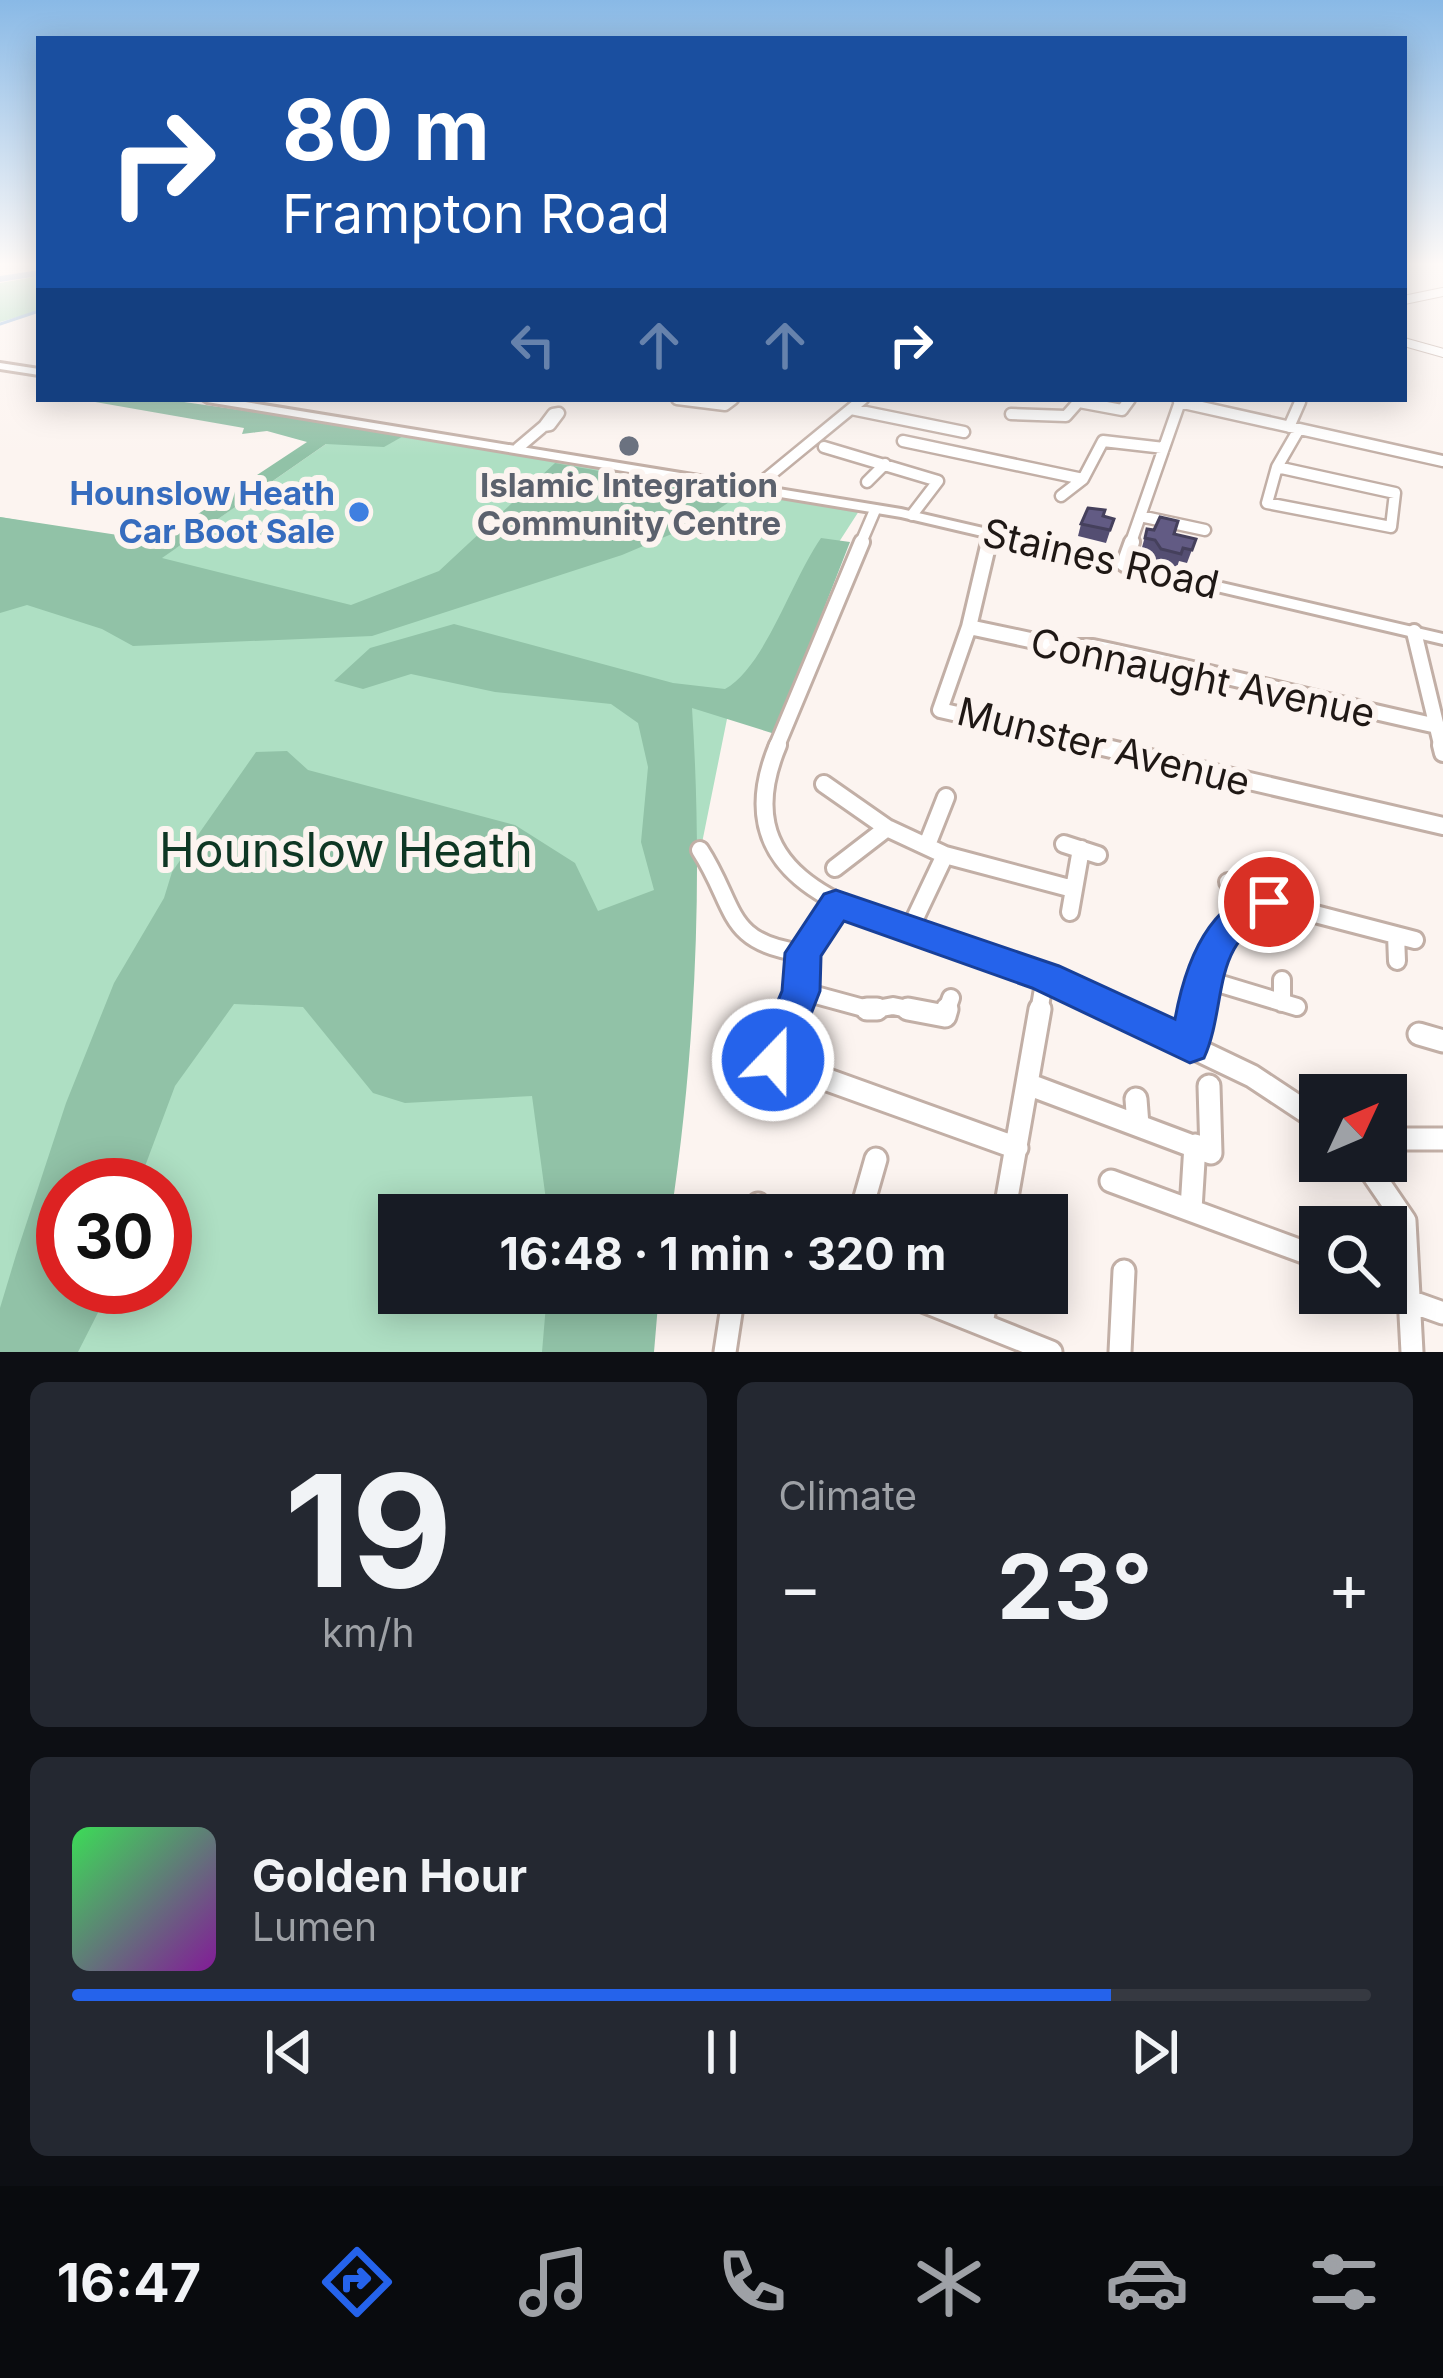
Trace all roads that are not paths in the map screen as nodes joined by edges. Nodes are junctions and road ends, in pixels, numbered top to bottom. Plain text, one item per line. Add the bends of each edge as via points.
1 (1407, 343) edge
2 (1443, 353) edge
3 (0, 366) edge
4 (36, 372) edge
5 (226, 402) edge
6 (859, 402) edge
7 (1078, 402) edge
8 (1088, 402) edge
9 (1128, 402) edge
10 (1179, 402) edge
11 (1188, 402) edge
12 (1300, 402) edge
13 (851, 409) junction
14 (1011, 414) dead end
15 (544, 426) dead end
16 (1294, 428) junction
17 (964, 432) dead end
18 (903, 441) dead end
19 (824, 447) dead end
20 (518, 448) junction
21 (1164, 448) junction
22 (1443, 460) edge
23 (885, 464) junction
24 (1277, 467) junction
25 (1083, 479) junction
26 (867, 482) dead end
27 (757, 486) junction
28 (1060, 496) dead end
29 (875, 510) junction
30 (912, 515) junction
31 (1140, 516) junction
32 (1205, 530) dead end
33 (992, 534) junction
34 (1124, 564) junction
35 (969, 627) junction
36 (1414, 632) junction
37 (1443, 639) edge
38 (1437, 727) junction
39 (1443, 753) edge
40 (836, 784) dead end
41 (946, 797) dead end
42 (1443, 826) edge
43 (887, 829) junction
44 (927, 845) junction
45 (1081, 849) dead end
46 (700, 850) dead end
47 (945, 855) junction
48 (836, 868) dead end
49 (1228, 882) dead end
50 (1073, 889) junction
51 (836, 904) junction
52 (1250, 906) junction
53 (1070, 912) dead end
54 (909, 932) junction
55 (803, 953) junction
56 (1397, 961) dead end
57 (1046, 977) junction
58 (1201, 978) junction
59 (1282, 980) dead end
60 (801, 991) junction
61 (951, 998) dead end
62 (1419, 1034) dead end
63 (1443, 1042) edge
64 (1190, 1045) junction
65 (773, 1060) dead end
66 (825, 1078) dead end
67 (1030, 1085) junction
68 (1209, 1086) dead end
69 (1136, 1099) dead end
70 (1299, 1106) edge
71 (1138, 1126) junction
72 (1407, 1139) edge
73 (1443, 1139) edge
74 (1195, 1145) junction
75 (1017, 1148) junction
76 (876, 1159) dead end
77 (1112, 1181) dead end
78 (1378, 1182) edge
79 (866, 1194) edge
80 (1008, 1194) edge
81 (1192, 1209) junction
82 (1299, 1250) edge
83 (1124, 1271) dead end
84 (1412, 1302) junction
85 (1443, 1313) edge
86 (730, 1314) edge
87 (958, 1314) edge
88 (984, 1314) edge
89 (982, 1323) junction
90 (724, 1352) edge
91 (1052, 1352) edge
92 (1120, 1352) edge
93 (1412, 1352) edge

1 - 2 street
3 - 4 main road
5 - 20 main road
6 - 13 street
7 - 14 street via 1066,416
8 - 9 street via 1122,410
10 - 21 street
11 - 16 street
12 - 16 street
13 - 17 street
13 - 27 street
15 - 20 street
16 - 22 street
16 - 24 street
18 - 25 street
19 - 23 street
20 - 27 main road, Staines Road
21 - 25 street via 1102,441
21 - 31 street
23 - 26 street
23 - 30 street via 938,481
24 - 24 street via 1267,503 1391,527 1395,493
25 - 28 street
27 - 29 main road, Staines Road
29 - 30 main road, Staines Road
29 - 51 street via 760,794 775,850
30 - 33 main road, Staines Road
31 - 32 street
31 - 34 street
33 - 34 main road, Staines Road
33 - 35 street, Munster Avenue
34 - 36 main road, Staines Road
35 - 38 street, Connaught Avenue via 1262,682
35 - 42 street, Munster Avenue via 934,711
36 - 37 main road, Staines Road
36 - 38 street
38 - 39 street
40 - 43 street
41 - 44 street
43 - 44 street
43 - 48 street
44 - 47 street
45 - 50 street
46 - 55 street via 740,929 759,946
47 - 50 street
47 - 54 street
49 - 52 street
50 - 53 street
51 - 54 street
51 - 55 street
52 - 56 street via 1269,902 1406,938
52 - 58 street
54 - 57 street
55 - 60 street
57 - 64 street
57 - 67 street
58 - 59 street via 1290,1005
58 - 64 street
60 - 61 street via 871,1010 945,1016
60 - 65 street
62 - 63 street
64 - 70 street
66 - 75 street
67 - 71 street
67 - 75 street
68 - 74 street via 1211,1153
69 - 71 street
71 - 74 street
72 - 73 street
74 - 81 street
75 - 80 street
76 - 79 street
77 - 81 street
78 - 84 street via 1405,1221
81 - 82 street
83 - 92 street
84 - 85 street
84 - 93 street
86 - 90 street
87 - 89 street
88 - 89 street
89 - 91 street

